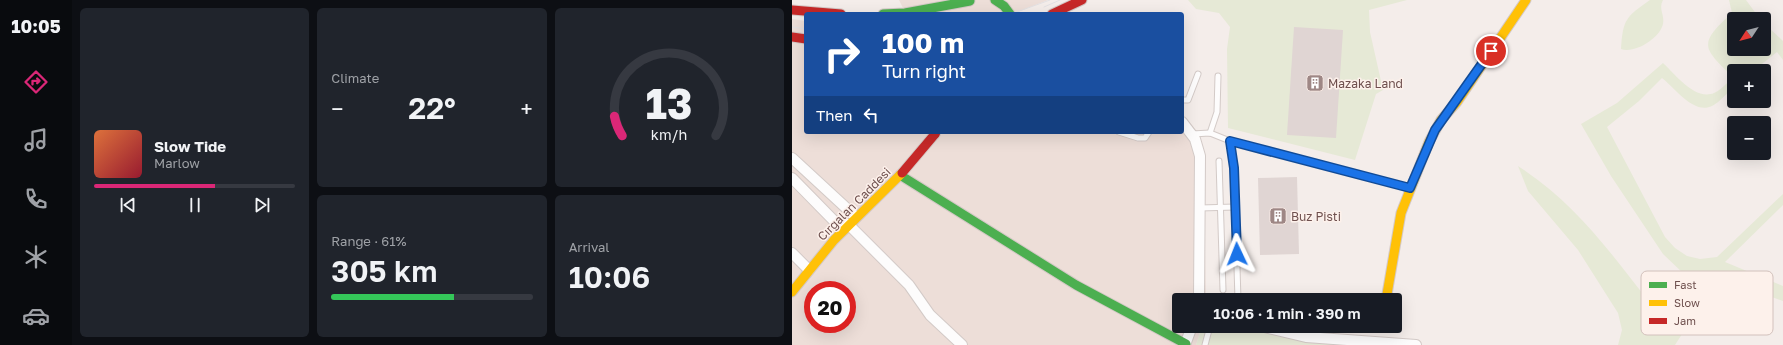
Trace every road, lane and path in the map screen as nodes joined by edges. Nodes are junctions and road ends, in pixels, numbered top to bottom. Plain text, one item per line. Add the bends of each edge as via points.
1 (971, 0) edge
2 (995, 0) edge
3 (1082, 0) edge
4 (1087, 0) edge
5 (1526, 0) edge
6 (792, 10) edge
7 (816, 12) edge
8 (910, 12) edge
9 (958, 12) edge
10 (1008, 12) edge
11 (1056, 12) edge
12 (1074, 12) edge
13 (792, 37) edge
14 (804, 39) edge
15 (1198, 74) dead end
16 (1218, 76) dead end
17 (1184, 100) edge
18 (1184, 124) edge
19 (1210, 133) junction
20 (935, 134) edge
21 (1125, 134) edge
22 (1148, 134) edge
23 (1192, 134) junction
24 (1230, 141) junction
25 (792, 158) edge
26 (1219, 161) dead end
27 (900, 175) junction
28 (792, 178) edge
29 (1410, 188) junction
30 (1235, 207) junction
31 (1200, 208) junction
32 (1220, 208) junction
33 (849, 224) junction
34 (792, 253) edge
35 (809, 270) junction
36 (1223, 290) dead end
37 (792, 292) edge
38 (1199, 293) edge
39 (1238, 293) edge
40 (1387, 293) edge
41 (1189, 333) edge
42 (1208, 333) edge
43 (1289, 333) edge
44 (1185, 344) edge
45 (962, 345) edge
46 (1205, 345) edge
47 (1416, 345) edge

1 - 8 main road
1 - 9 main road
2 - 10 main road
3 - 11 main road
4 - 12 main road
5 - 29 main road via 1435,130
6 - 7 main road
13 - 14 main road
15 - 17 lane via 1188,100
16 - 19 lane via 1217,112
18 - 23 street
19 - 23 lane
19 - 24 lane
20 - 27 main road, Cırgalan Caddesi
21 - 22 lane via 1145,138
23 - 31 street via 1198,144 1200,156
24 - 29 lane
24 - 30 lane
25 - 33 street
26 - 32 lane
27 - 33 main road, Cırgalan Caddesi
27 - 44 main road via 1115,308
28 - 33 street
29 - 40 main road via 1401,213
30 - 32 lane
30 - 39 lane
31 - 32 lane
31 - 38 street
32 - 36 lane
33 - 35 main road, Cırgalan Caddesi
33 - 45 street via 909,285 930,315
34 - 35 street
35 - 37 main road, Cırgalan Caddesi
41 - 44 street
42 - 46 lane
43 - 47 street via 1306,337

